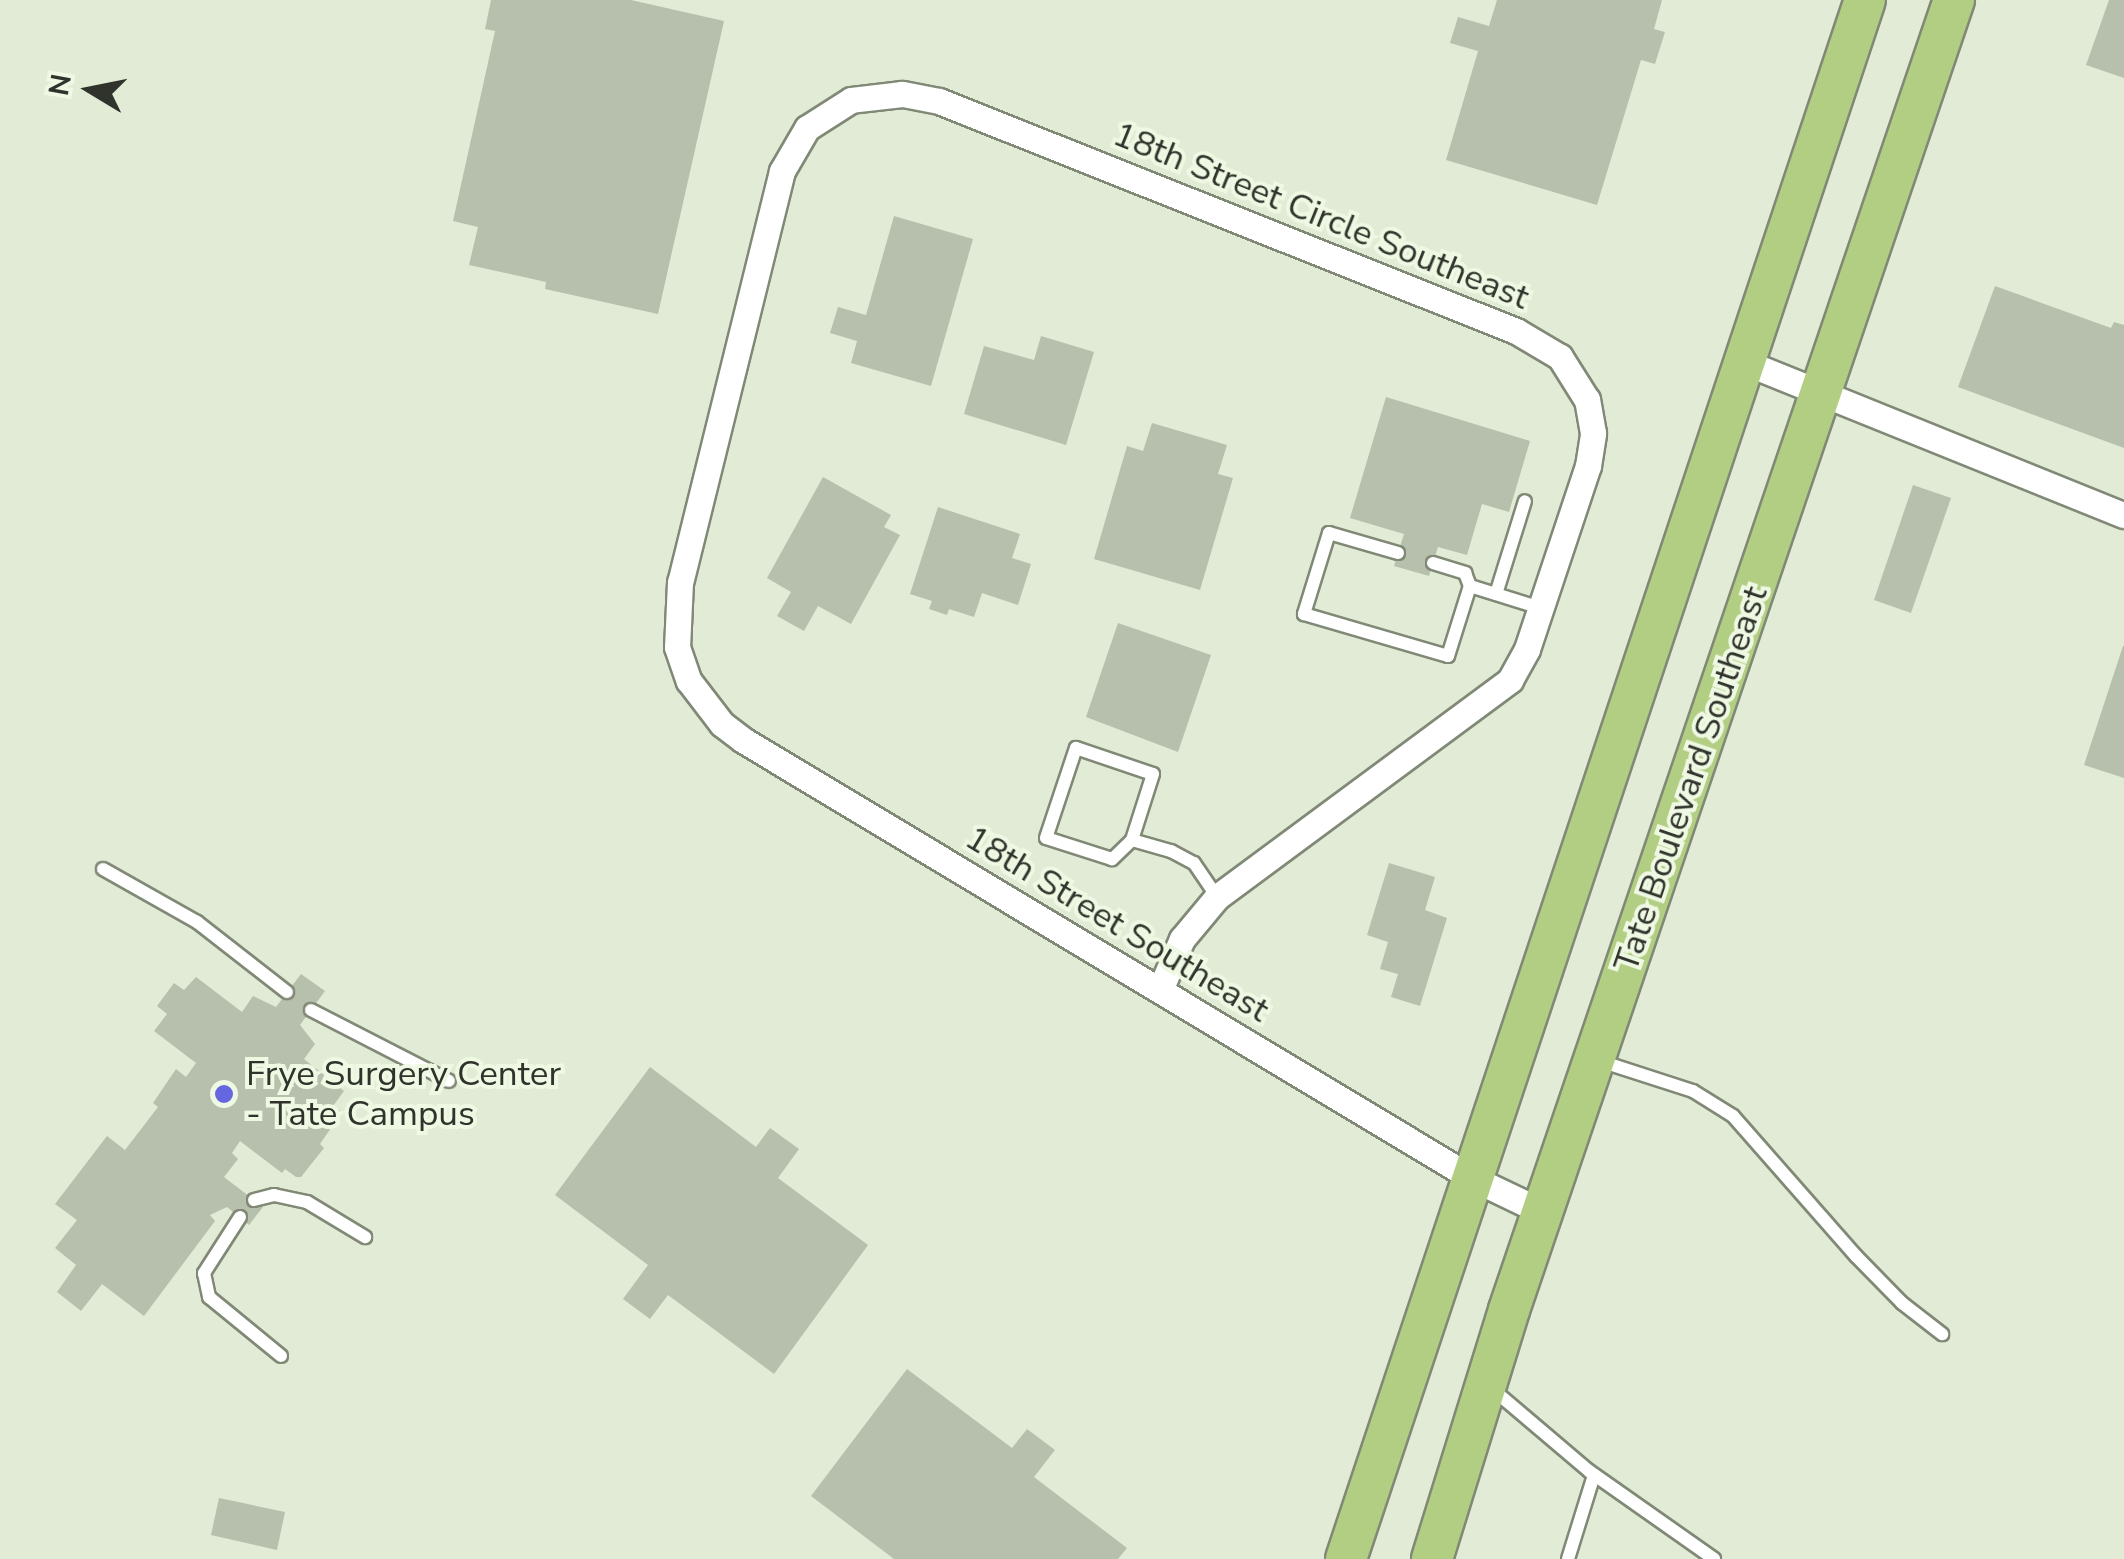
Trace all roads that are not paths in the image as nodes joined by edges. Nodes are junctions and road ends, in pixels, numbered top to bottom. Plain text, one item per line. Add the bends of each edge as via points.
1 (1865, 0) edge
2 (1954, 0) edge
3 (1747, 363) junction
4 (1822, 393) junction
5 (1525, 500) dead end
6 (2124, 515) edge
7 (1398, 553) dead end
8 (1434, 563) dead end
9 (1470, 586) junction
10 (1496, 594) junction
11 (1540, 608) junction
12 (682, 664) joint
13 (1132, 840) junction
14 (103, 869) dead end
15 (1217, 897) junction
16 (1160, 990) junction
17 (287, 992) dead end
18 (311, 1010) dead end
19 (1595, 1060) junction
20 (450, 1081) dead end
21 (1472, 1178) junction
22 (254, 1200) dead end
23 (1543, 1212) junction
24 (240, 1217) dead end
25 (365, 1237) dead end
26 (1942, 1334) dead end
27 (280, 1356) dead end
28 (1484, 1382) junction
29 (1594, 1475) junction
30 (1346, 1559) edge
31 (1432, 1559) edge
32 (1568, 1559) edge
33 (1714, 1559) edge

1 - 3 main road
2 - 4 main road, Tate Boulevard Southeast
3 - 4 street
3 - 21 main road
4 - 6 street
4 - 19 main road, Tate Boulevard Southeast
5 - 10 lane
7 - 9 lane via 1329,533 1304,614 1448,656
8 - 9 lane via 1465,573
9 - 10 lane
10 - 11 lane
11 - 12 street, 18th Street Circle Southeast via 1588,466 1592,433 1580,384 1547,346 939,101 876,94 830,109 807,128 782,170 680,582
11 - 15 street, 18th Street Circle Southeast via 1520,665 1498,692
12 - 16 street, 18th Street Southeast via 706,706 743,740
13 - 13 lane via 1112,860 1046,838 1076,748 1154,774
13 - 15 lane via 1194,864
14 - 17 lane via 196,922
15 - 16 street, 18th Street Circle Southeast via 1182,939
16 - 21 street, 18th Street Southeast
18 - 20 lane
19 - 23 main road, Tate Boulevard Southeast
19 - 26 lane via 1692,1091 1733,1116 1856,1256
21 - 23 street, 18th Street Southeast
21 - 30 main road
22 - 25 lane via 274,1195 307,1202
23 - 28 main road, Tate Boulevard Southeast
24 - 27 lane via 204,1273 209,1297
28 - 29 lane
28 - 31 main road, Tate Boulevard Southeast
29 - 32 lane
29 - 33 lane

